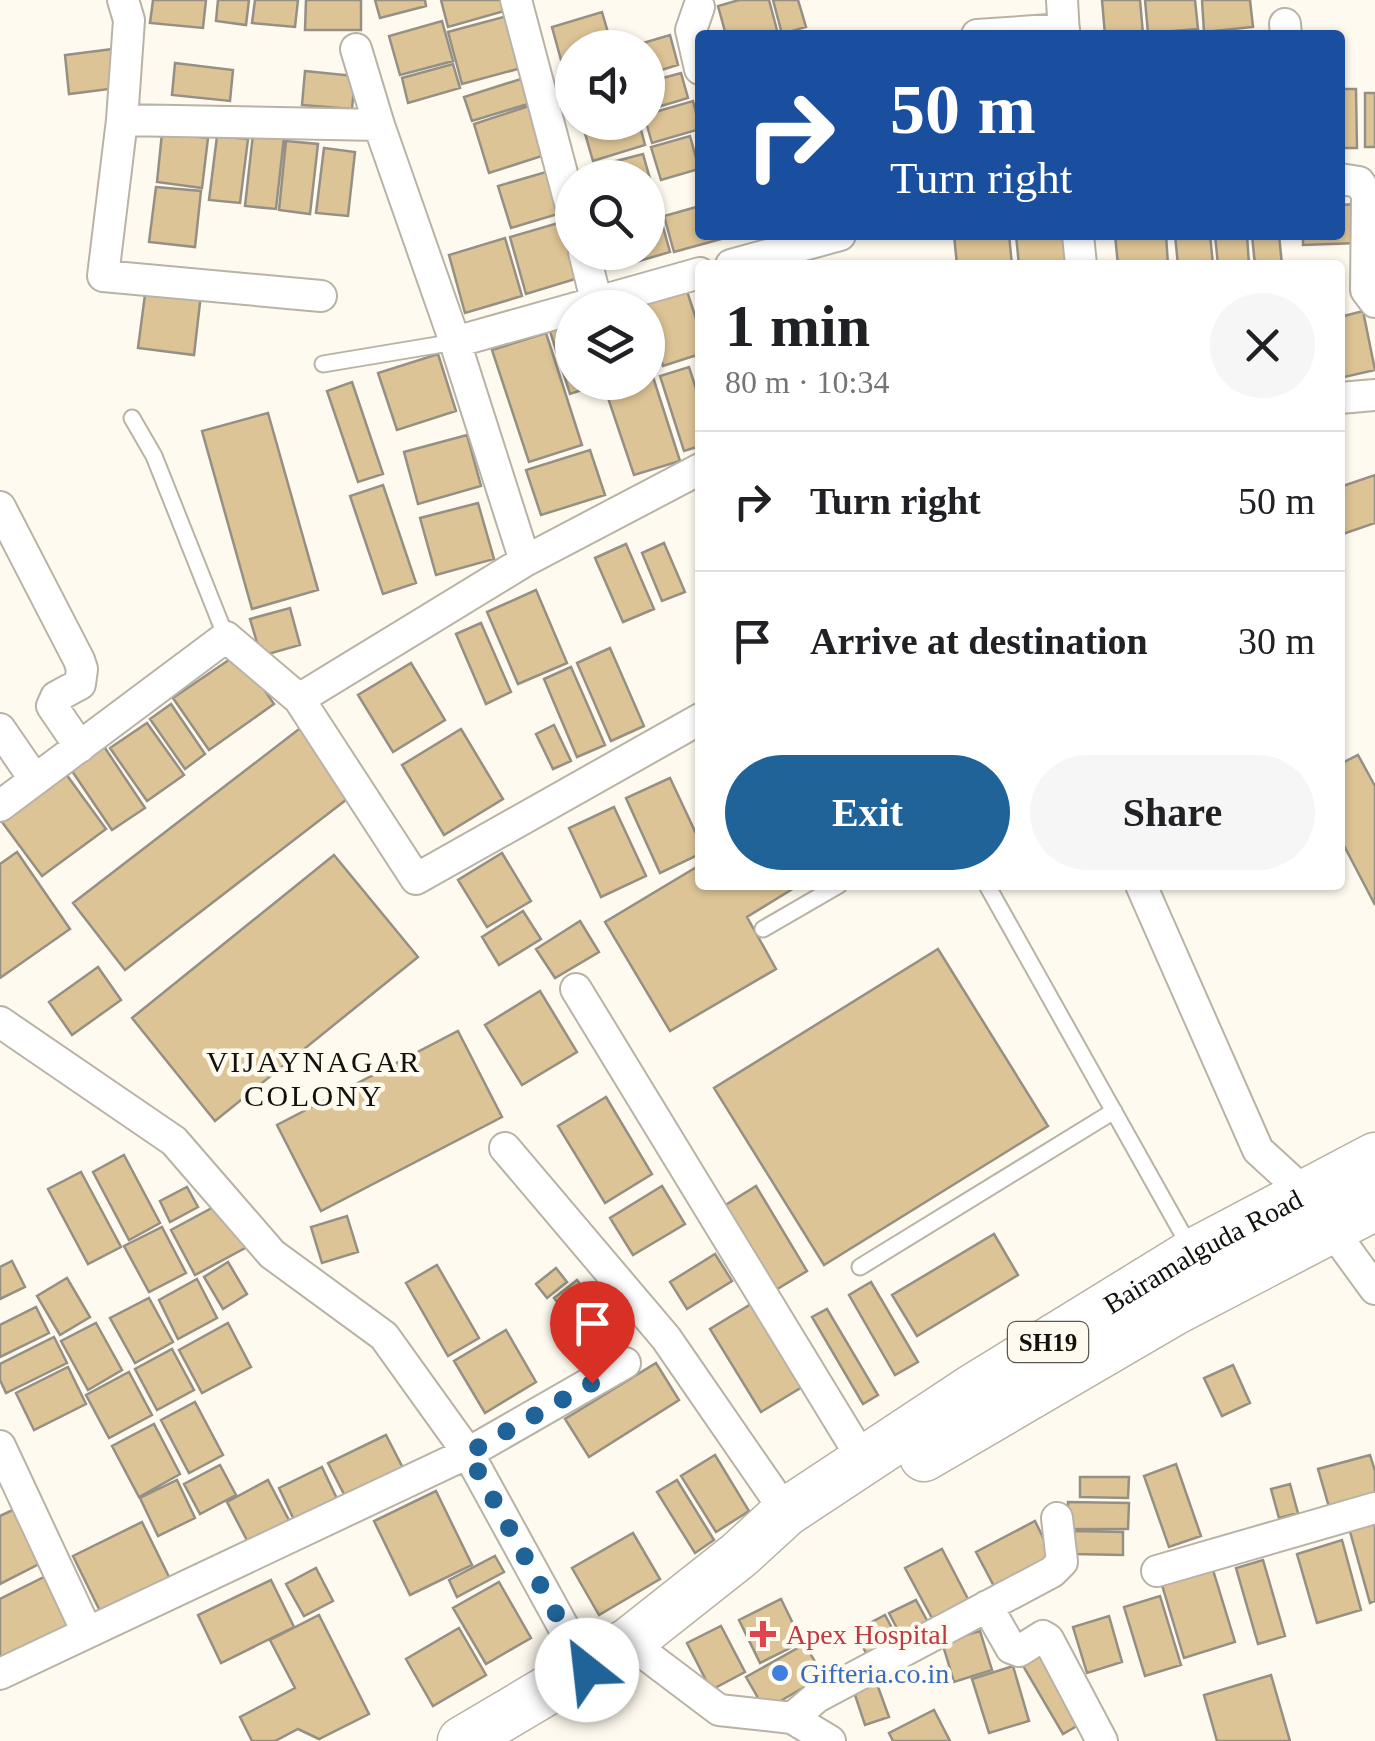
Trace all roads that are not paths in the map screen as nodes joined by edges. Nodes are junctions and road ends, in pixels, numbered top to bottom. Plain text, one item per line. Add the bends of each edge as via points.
1 (124, 0) edge
2 (516, 0) edge
3 (699, 7) dead end
4 (1063, 21) edge
5 (1008, 30) edge
6 (695, 45) edge
7 (356, 49) dead end
8 (122, 120) junction
9 (379, 126) junction
10 (558, 160) edge
11 (1345, 180) edge
12 (817, 240) edge
13 (739, 257) edge
14 (695, 274) edge
15 (635, 290) edge
16 (321, 296) dead end
17 (1375, 302) edge
18 (555, 312) edge
19 (455, 342) junction
20 (322, 364) dead end
21 (1375, 395) edge
22 (1345, 398) edge
23 (132, 418) dead end
24 (695, 472) edge
25 (0, 506) edge
26 (524, 561) junction
27 (226, 637) junction
28 (299, 699) junction
29 (695, 722) edge
30 (0, 729) edge
31 (80, 747) junction
32 (35, 780) junction
33 (0, 806) edge
34 (831, 890) edge
35 (990, 890) edge
36 (1144, 890) edge
37 (764, 930) dead end
38 (576, 988) dead end
39 (0, 1022) edge
40 (1114, 1112) junction
41 (505, 1148) dead end
42 (1375, 1156) edge
43 (1375, 1206) edge
44 (1319, 1211) junction
45 (1192, 1252) junction
46 (860, 1266) dead end
47 (1375, 1289) edge
48 (625, 1364) dead end
49 (0, 1446) edge
50 (468, 1453) junction
51 (865, 1462) junction
52 (1375, 1508) edge
53 (786, 1512) junction
54 (1057, 1518) dead end
55 (739, 1555) junction
56 (1157, 1570) dead end
57 (987, 1606) junction
58 (87, 1632) junction
59 (629, 1642) junction
60 (587, 1670) junction
61 (0, 1674) edge
62 (792, 1718) junction
63 (462, 1741) edge
64 (830, 1741) edge
65 (1102, 1741) edge

1 - 8 street via 129,20
2 - 10 street
3 - 6 street
4 - 5 street
7 - 9 street
8 - 9 street
8 - 16 street via 103,276
9 - 19 street
11 - 17 street via 1359,182 1366,194 1366,290
12 - 13 street
14 - 15 street
18 - 19 street
19 - 20 lane
19 - 26 street
21 - 22 street
23 - 27 lane via 154,456
24 - 26 street
25 - 31 street via 82,669 80,684 52,706
26 - 28 street
27 - 28 street
27 - 31 street
28 - 29 street via 416,879
30 - 32 street
31 - 32 street
32 - 33 street
34 - 37 lane
35 - 40 lane
36 - 44 street via 1258,1150
38 - 51 street
39 - 50 street via 174,1141 272,1254 384,1336
40 - 45 lane
40 - 46 lane
41 - 53 street via 666,1338
42 - 44 main road, Bairamalguda Road / SH19
43 - 44 main road, Bairamalguda Road / SH19
44 - 45 main road, Bairamalguda Road / SH19
44 - 47 street
44 - 55 main road, Bairamalguda Road / SH19 via 1174,1311 802,1536
45 - 51 main road, Bairamalguda Road / SH19
48 - 50 street
49 - 58 street
50 - 58 street
50 - 60 street
51 - 53 main road, Bairamalguda Road / SH19
52 - 56 street
53 - 55 main road, Bairamalguda Road / SH19
54 - 57 street via 1062,1562
55 - 59 main road, Bairamalguda Road / SH19
57 - 62 street via 817,1697
57 - 65 street via 1011,1648 1048,1639
58 - 61 street
59 - 60 main road, Bairamalguda Road / SH19
59 - 62 street via 719,1710
60 - 63 main road, Bairamalguda Road / SH19
62 - 64 street

